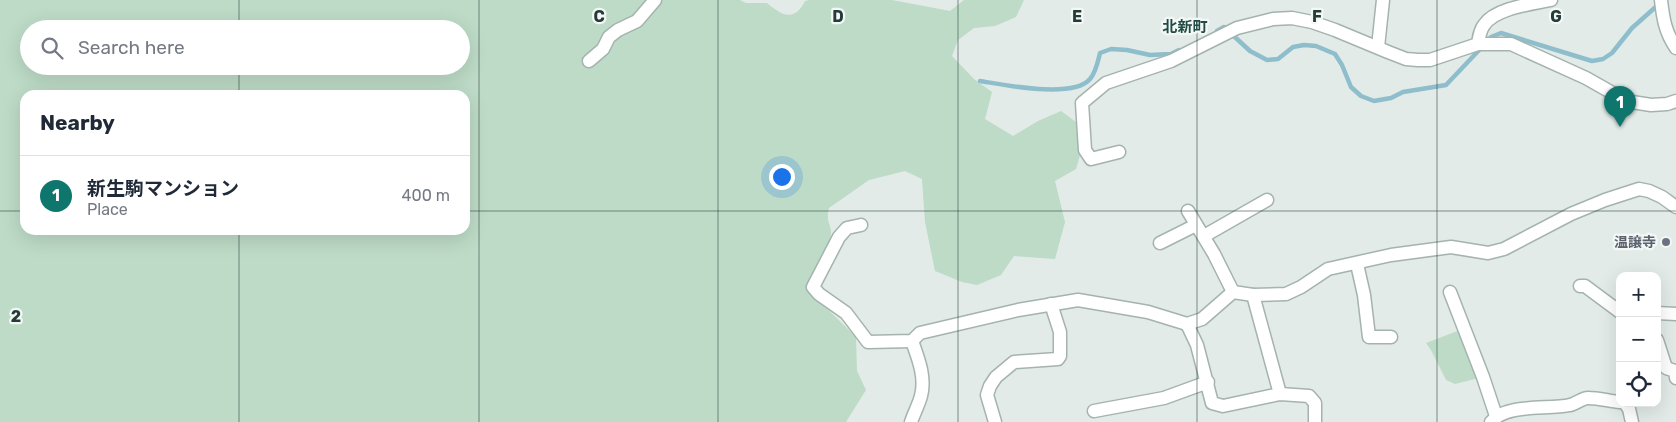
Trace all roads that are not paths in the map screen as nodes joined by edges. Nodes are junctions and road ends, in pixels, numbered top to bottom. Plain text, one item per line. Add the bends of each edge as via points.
1 (655, 0) edge
2 (1383, 0) edge
3 (1550, 0) edge
4 (1661, 0) edge
5 (1478, 44) junction
6 (1378, 47) junction
7 (1676, 48) edge
8 (589, 61) dead end
9 (1676, 101) edge
10 (1119, 152) dead end
11 (1267, 200) dead end
12 (1676, 207) edge
13 (1188, 211) dead end
14 (861, 225) dead end
15 (1200, 230) junction
16 (1160, 243) dead end
17 (1356, 264) junction
18 (1580, 286) dead end
19 (1232, 292) junction
20 (1450, 292) dead end
21 (1253, 295) junction
22 (1051, 304) junction
23 (1616, 309) edge
24 (1661, 313) edge
25 (1676, 314) edge
26 (1187, 324) junction
27 (1391, 337) dead end
28 (912, 340) junction
29 (1662, 369) edge
30 (1676, 378) edge
31 (1208, 382) junction
32 (1280, 394) junction
33 (1616, 402) edge
34 (1627, 407) edge
35 (1094, 411) dead end
36 (1494, 419) edge
37 (911, 422) edge
38 (994, 422) edge
39 (1315, 422) edge
40 (1632, 422) edge

1 - 8 street via 637,21 609,37 603,49
2 - 6 street
3 - 5 street via 1491,17 1484,25
4 - 7 street via 1663,23
5 - 6 street via 1424,61
5 - 9 street via 1511,44 1632,102 1651,105
6 - 10 street via 1320,24 1292,18 1237,28 1171,61 1106,83 1082,103 1085,150 1091,159
11 - 15 street
12 - 17 street via 1656,194 1639,189 1571,214 1504,249 1488,253 1436,248
13 - 15 street
14 - 28 street via 848,228 839,237 813,287 846,313 868,342
15 - 16 street
15 - 19 street
17 - 21 street via 1328,269 1286,294
17 - 27 street via 1370,337
18 - 23 street via 1585,286
19 - 21 street
19 - 26 street via 1202,319
20 - 36 street via 1483,377
21 - 32 street
22 - 26 street via 1078,300 1148,312
22 - 28 street via 920,332
22 - 38 street via 1060,332 1060,356 1014,362 996,378 988,395
24 - 25 street
26 - 31 street
28 - 37 street via 923,383
29 - 30 street via 1675,371
31 - 32 street via 1212,403 1223,406
31 - 35 street via 1164,398
32 - 39 street via 1309,396 1315,403
33 - 36 street via 1586,398 1573,405 1530,407
34 - 40 street

